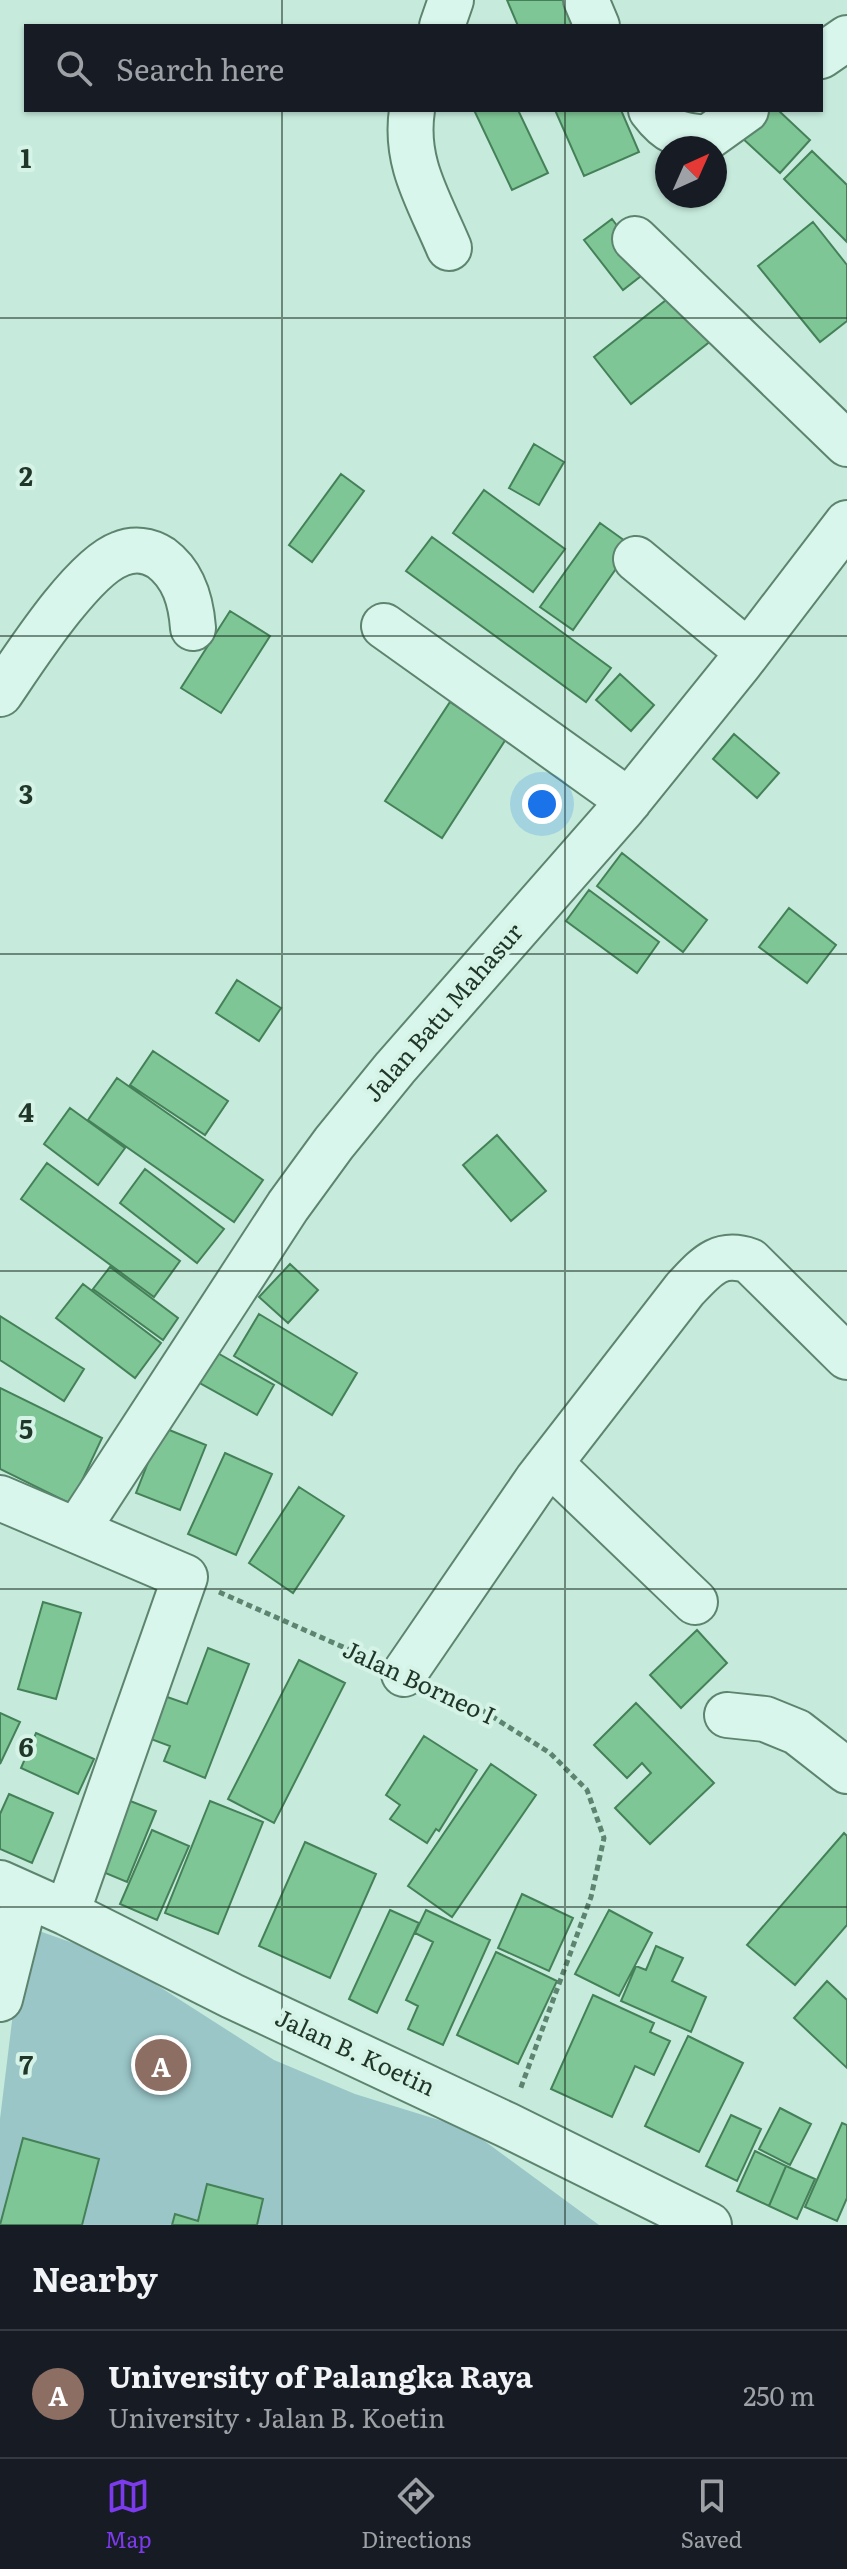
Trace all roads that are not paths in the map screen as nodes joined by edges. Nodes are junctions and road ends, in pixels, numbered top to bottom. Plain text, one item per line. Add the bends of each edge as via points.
1 (451, 0) edge
2 (586, 0) edge
3 (443, 24) edge
4 (596, 24) edge
5 (847, 38) edge
6 (823, 55) edge
7 (412, 112) edge
8 (653, 112) edge
9 (743, 112) edge
10 (635, 239) dead end
11 (449, 248) dead end
12 (847, 444) edge
13 (847, 523) edge
14 (636, 559) dead end
15 (384, 626) dead end
16 (193, 628) dead end
17 (748, 652) junction
18 (0, 694) edge
19 (629, 801) junction
20 (847, 1357) edge
21 (550, 1463) junction
22 (0, 1498) edge
23 (77, 1530) junction
24 (695, 1602) dead end
25 (404, 1674) road end
26 (727, 1715) dead end
27 (847, 1771) edge
28 (13, 1889) edge
29 (67, 1913) junction
30 (0, 1999) edge
31 (647, 2211) edge
32 (709, 2225) edge

1 - 3 street
2 - 4 street
5 - 6 street
7 - 11 street via 408,133 413,162
8 - 9 street via 666,129 707,138
10 - 12 street
13 - 17 street, Jalan Batu Mahasur
14 - 17 street
15 - 19 street
16 - 18 street via 191,600 167,562 152,551 119,554 98,568 57,613
17 - 19 street, Jalan Batu Mahasur
19 - 23 street, Jalan Batu Mahasur via 334,1143
20 - 21 street via 750,1261 735,1255 720,1259 685,1289
21 - 24 street
21 - 25 street
22 - 23 street
23 - 29 street via 185,1577
26 - 27 street via 765,1719 797,1732
28 - 29 street, Jalan B. Koetin
28 - 30 street
29 - 31 street, Jalan B. Koetin via 507,2125
31 - 32 street, Jalan B. Koetin

